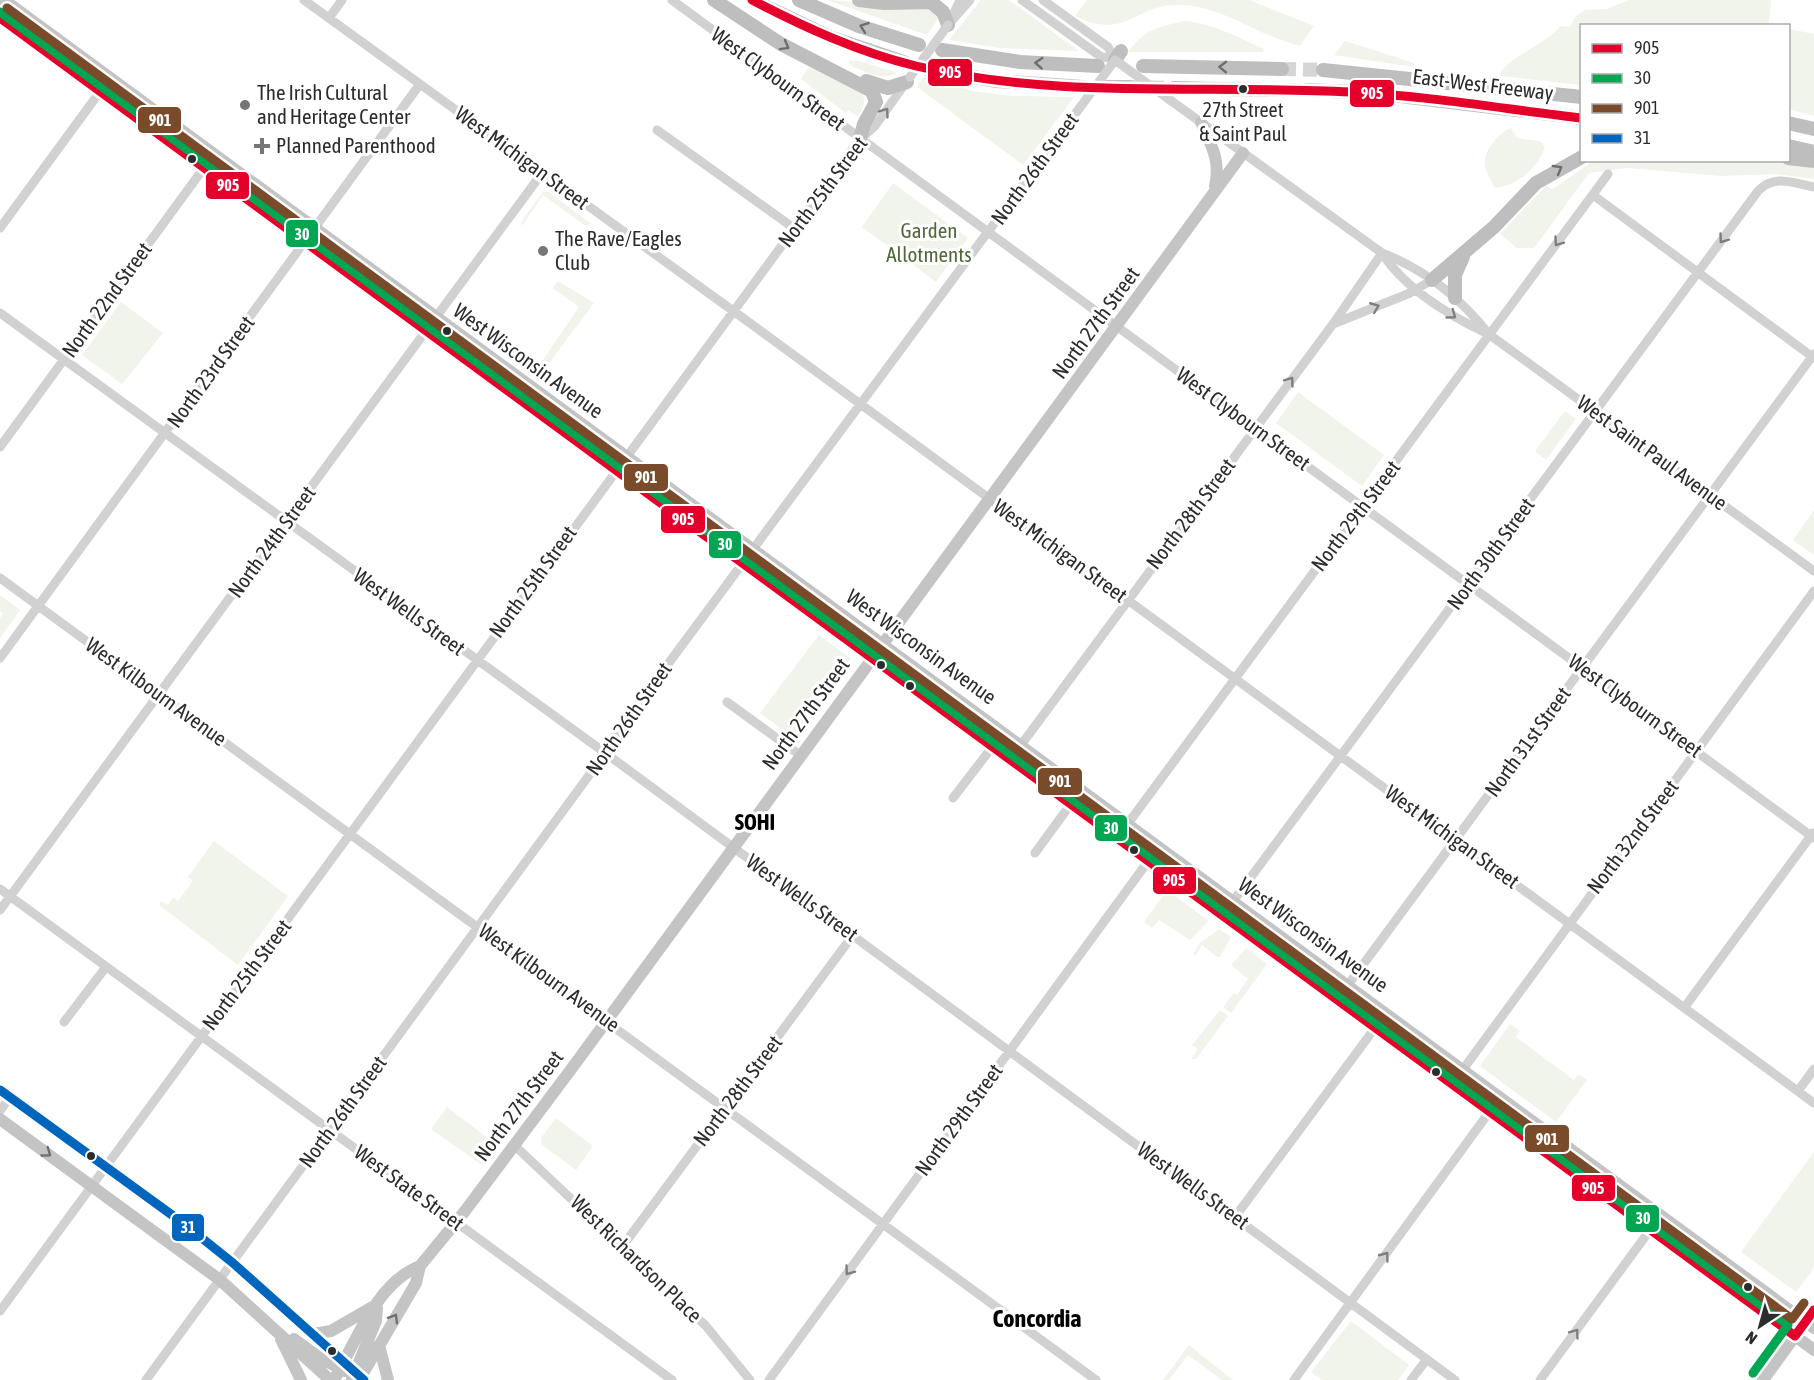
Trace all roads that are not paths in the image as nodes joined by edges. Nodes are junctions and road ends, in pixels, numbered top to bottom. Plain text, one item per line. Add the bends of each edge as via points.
1 (4, 0) edge
2 (304, 0) edge
3 (342, 0) edge
4 (672, 0) edge
5 (714, 0) edge
6 (752, 0) edge
7 (799, 0) edge
8 (859, 0) edge
9 (960, 0) edge
10 (970, 0) edge
11 (1022, 0) edge
12 (1043, 0) edge
13 (0, 18) edge
14 (329, 18) junction
15 (948, 25) junction
16 (920, 45) dead end
17 (942, 50) dead end
18 (1115, 54) junction
19 (1098, 66) dead end
20 (1143, 66) dead end
21 (928, 69) dead end
22 (1282, 69) tunnel mouth
23 (836, 70) junction
24 (1323, 70) tunnel mouth
25 (908, 74) junction
26 (110, 78) junction
27 (420, 84) junction
28 (1106, 87) dead end
29 (1129, 87) tunnel mouth
30 (1266, 90) tunnel mouth
31 (1308, 90) tunnel mouth
32 (100, 91) junction
33 (1085, 93) junction
34 (1172, 94) junction
35 (1580, 97) edge
36 (1580, 118) edge
37 (1201, 122) junction
38 (1790, 123) edge
39 (1814, 129) edge
40 (657, 130) dead end
41 (860, 140) junction
42 (1790, 146) edge
43 (1814, 152) edge
44 (1243, 153) junction
45 (214, 154) junction
46 (1580, 158) edge
47 (1790, 158) edge
48 (1814, 161) edge
49 (204, 167) junction
50 (542, 173) junction
51 (1608, 174) dead end
52 (1814, 187) edge
53 (1213, 193) junction
54 (1593, 195) junction
55 (0, 228) edge
56 (316, 229) junction
57 (795, 229) junction
58 (989, 232) junction
59 (307, 241) junction
60 (1382, 254) junction
61 (1464, 254) junction
62 (1699, 272) junction
63 (1432, 280) junction
64 (1418, 289) junction
65 (1455, 298) junction
66 (734, 311) junction
67 (0, 313) edge
68 (435, 318) junction
69 (1333, 324) junction
70 (1117, 327) junction
71 (425, 331) junction
72 (1490, 335) junction
73 (1813, 356) edge
74 (63, 360) junction
75 (861, 405) junction
76 (1596, 412) junction
77 (1255, 428) junction
78 (165, 435) junction
79 (0, 447) edge
80 (627, 456) junction
81 (616, 470) junction
82 (1709, 494) junction
83 (990, 499) junction
84 (1363, 507) junction
85 (286, 523) junction
86 (754, 550) junction
87 (744, 563) junction
88 (1814, 571) edge
89 (0, 578) edge
90 (1468, 585) junction
91 (1814, 591) edge
92 (1127, 600) junction
93 (39, 606) junction
94 (882, 644) junction
95 (0, 658) edge
96 (872, 658) junction
97 (477, 661) junction
98 (1582, 668) junction
99 (1234, 679) junction
100 (160, 694) junction
101 (727, 702) dead end
102 (979, 736) junction
103 (1021, 745) junction
104 (993, 746) junction
105 (604, 752) junction
106 (1696, 752) junction
107 (800, 755) junction
108 (1340, 757) junction
109 (1081, 790) junction
110 (953, 798) dead end
111 (1071, 803) junction
112 (1128, 824) junction
113 (352, 834) junction
114 (1813, 835) edge
115 (1118, 837) junction
116 (1456, 840) junction
117 (732, 846) junction
118 (1035, 853) dead end
119 (1149, 860) junction
120 (0, 889) edge
121 (10, 896) junction
122 (1233, 902) junction
123 (0, 910) edge
124 (1223, 915) junction
125 (1570, 923) junction
126 (479, 928) junction
127 (853, 935) junction
128 (106, 967) junction
129 (1348, 985) junction
130 (1684, 1008) junction
131 (1386, 1013) junction
132 (606, 1020) junction
133 (64, 1022) dead end
134 (1376, 1027) junction
135 (201, 1036) junction
136 (1010, 1051) junction
137 (1463, 1069) junction
138 (1814, 1069) edge
139 (1453, 1083) junction
140 (1798, 1091) junction
141 (5, 1094) edge
142 (1814, 1104) edge
143 (726, 1107) junction
144 (0, 1111) edge
145 (1490, 1111) junction
146 (0, 1119) edge
147 (329, 1129) junction
148 (514, 1145) junction
149 (106, 1167) junction
150 (93, 1186) junction
151 (1661, 1215) junction
152 (1235, 1218) junction
153 (456, 1222) junction
154 (884, 1224) junction
155 (1651, 1228) junction
156 (1700, 1243) junction
157 (622, 1247) junction
158 (1689, 1257) junction
159 (233, 1263) junction
160 (420, 1266) junction
161 (220, 1280) junction
162 (1350, 1302) junction
163 (377, 1304) junction
164 (1814, 1310) edge
165 (0, 1311) edge
166 (1810, 1325) edge
167 (278, 1332) junction
168 (313, 1334) junction
169 (1795, 1336) junction
170 (379, 1345) junction
171 (1814, 1350) edge
172 (1426, 1359) junction
173 (351, 1374) edge
174 (1090, 1378) edge
175 (146, 1380) edge
176 (301, 1380) edge
177 (332, 1380) edge
178 (388, 1380) edge
179 (672, 1380) edge
180 (750, 1380) edge
181 (769, 1380) edge
182 (1294, 1380) edge
183 (1411, 1380) edge
184 (1455, 1380) edge
185 (1540, 1380) edge
186 (1763, 1380) edge

1 - 26 main road, West Wisconsin Avenue
2 - 14 street, West Michigan Street
3 - 14 street
4 - 41 street, West Clybourn Street
5 -> 23 highway via 781,44
6 - 25 highway
16 -> 7 highway via 860,26
8 - 15 highway via 931,2 943,12
9 - 15 street, North 25th Street
10 - 15 street
11 - 18 street, West Saint Paul Avenue via 1100,56
12 - 18 street, West Saint Paul Avenue
13 - 32 main road, West Wisconsin Avenue
14 - 27 street, West Michigan Street
15 - 25 street, North 25th Street, bridge
19 -> 17 highway via 1020,62
18 - 33 street, North 26th Street, bridge
18 - 34 street, West Saint Paul Avenue, bridge
22 -> 20 highway
21 - 33 highway
23 - 25 highway via 888,88
23 - 41 highway via 867,87 876,97
24 - 35 highway, East-West Freeway
41 -> 25 street, North 25th Street via 875,126
26 - 32 street
26 - 45 main road, West Wisconsin Avenue
27 - 50 street, West Michigan Street
27 - 56 street, North 23rd Street
28 - 29 highway
30 - 34 highway
31 - 36 highway, East-West Freeway via 1375,93
32 - 49 main road, West Wisconsin Avenue
32 - 55 street
33 - 58 street, North 26th Street
34 - 37 street, West Saint Paul Avenue
37 - 44 street, West Saint Paul Avenue
37 - 53 main road via 1218,162
38 - 39 highway
40 - 57 street
41 - 57 street, North 25th Street
41 - 58 street, West Clybourn Street
42 - 43 highway
44 - 53 main road, North 27th Street
44 - 60 street, West Saint Paul Avenue
45 - 49 street, North 22nd Street
45 - 56 main road, West Wisconsin Avenue
61 -> 46 highway via 1536,183
47 - 48 highway
49 - 59 main road, West Wisconsin Avenue
49 - 74 street, North 22nd Street
50 - 66 street, West Michigan Street
50 - 68 street, North 24th Street
51 - 54 street, North 29th Street
52 -> 62 street, North 30th Street via 1769,181
53 - 70 main road, North 27th Street
54 - 62 street
54 -> 72 street, North 29th Street
56 - 59 street, North 23rd Street
56 - 68 main road, West Wisconsin Avenue
57 - 66 street, North 25th Street
58 - 70 street, West Clybourn Street
58 - 75 street, North 26th Street
59 - 71 main road, West Wisconsin Avenue
59 - 78 street, North 23rd Street
60 - 63 street, West Saint Paul Avenue via 1402,261
60 - 64 street, West Saint Paul Avenue via 1395,271
60 - 69 street, North 28th Street
61 - 63 highway
61 - 65 highway via 1455,275
62 - 73 street
62 - 76 street, North 30th Street
63 - 64 street
63 - 65 street, West Saint Paul Avenue
69 -> 64 street
64 -> 72 street, West Saint Paul Avenue via 1463,322
65 - 72 street, West Saint Paul Avenue
66 - 75 street, West Michigan Street
66 - 80 street, North 25th Street
67 - 74 street, West Wells Street
68 - 71 street, North 24th Street
68 - 80 main road, West Wisconsin Avenue
77 -> 69 street, North 28th Street
70 - 77 street, West Clybourn Street
70 - 83 main road, North 27th Street
71 - 81 main road, West Wisconsin Avenue
71 - 85 street, North 24th Street
72 - 76 street, West Saint Paul Avenue
72 - 84 street, North 29th Street
73 - 82 street, North 31st Street
74 - 78 street, West Wells Street
74 - 79 street, North 22nd Street
75 - 83 street, West Michigan Street
75 - 86 street, North 26th Street
76 - 82 street, West Saint Paul Avenue
76 - 90 street, North 30th Street
77 - 84 street, West Clybourn Street
77 - 92 street, North 28th Street
78 - 85 street, West Wells Street
78 - 93 street, North 23rd Street
80 - 81 street, North 25th Street
80 - 86 main road, West Wisconsin Avenue
81 - 87 main road, West Wisconsin Avenue
81 - 97 street, North 25th Street
82 - 88 street, West Saint Paul Avenue
82 - 98 street, North 31st Street
83 - 92 street, West Michigan Street
83 - 94 main road, North 27th Street
84 - 90 street, West Clybourn Street
84 - 99 street, North 29th Street
85 - 97 street, West Wells Street
85 - 100 street, North 24th Street
86 - 87 street, North 26th Street
86 - 94 main road, West Wisconsin Avenue
87 - 96 main road, West Wisconsin Avenue
87 - 105 street, North 26th Street
89 - 93 street, West Kilbourn Avenue
90 - 98 street, West Clybourn Street
90 - 108 street, North 30th Street
91 - 106 street, North 32nd Street
92 - 99 street, West Michigan Street
92 - 103 street, North 28th Street
93 - 95 street, North 23rd Street
93 - 100 street, West Kilbourn Avenue
94 - 96 main road, North 27th Street
94 - 103 main road, West Wisconsin Avenue
96 - 102 main road, West Wisconsin Avenue
96 - 107 main road, North 27th Street
97 - 105 street, West Wells Street
97 - 113 street, North 25th Street
98 - 106 street, West Clybourn Street
98 - 116 street, North 31st Street
99 - 108 street, West Michigan Street
99 - 112 street, North 29th Street
100 - 113 street, West Kilbourn Avenue
100 - 121 street, North 24th Street
101 - 107 street
102 - 103 main road via 993,736 1008,746
102 - 104 main road, West Wisconsin Avenue
103 - 109 main road, West Wisconsin Avenue
104 - 110 street
104 - 111 main road, West Wisconsin Avenue
105 - 117 street, West Wells Street
105 - 126 street, North 26th Street
106 - 114 street, West Clybourn Street
106 - 125 street, North 32nd Street
107 - 117 main road, North 27th Street
108 - 116 street, West Michigan Street
108 - 122 street, North 30th Street
109 - 111 street
109 - 112 main road, West Wisconsin Avenue
111 - 115 main road, West Wisconsin Avenue
111 - 118 street
112 - 115 street, North 29th Street
112 - 122 main road, West Wisconsin Avenue
113 - 126 street, West Kilbourn Avenue
113 - 135 street, North 25th Street
114 - 130 street
115 - 119 main road, West Wisconsin Avenue
116 - 125 street, West Michigan Street
116 - 129 street, North 31st Street
117 - 127 street, West Wells Street
117 - 132 main road, North 27th Street
119 - 124 main road, West Wisconsin Avenue
119 - 136 street, North 29th Street
120 - 121 street, West State Street
121 - 123 street, North 24th Street
121 - 128 street, West State Street
122 - 124 street, North 30th Street
122 - 129 main road, West Wisconsin Avenue
124 - 134 main road, West Wisconsin Avenue
125 - 130 street, West Michigan Street
125 - 137 street, North 32nd Street
126 - 132 street, West Kilbourn Avenue
126 - 147 street, North 26th Street
127 - 136 street, West Wells Street
127 - 143 street, North 28th Street
128 - 133 street
128 - 135 street, West State Street
129 - 131 main road, West Wisconsin Avenue
130 - 140 street, West Michigan Street
131 - 134 street
131 - 137 main road, West Wisconsin Avenue
132 - 143 street, West Kilbourn Avenue
132 - 148 main road, North 27th Street
134 - 139 main road, West Wisconsin Avenue
134 - 152 street
135 - 147 street, West State Street
135 - 149 street, North 25th Street
136 - 152 street, West Wells Street
136 - 154 street, North 29th Street
137 - 139 street, North 32nd Street
137 - 151 main road, West Wisconsin Avenue
138 - 140 street
139 - 145 main road, West Wisconsin Avenue
140 - 142 street, West Michigan Street
141 - 144 street
141 - 149 main road
143 - 154 street, West Kilbourn Avenue
143 - 157 street, North 28th Street
145 - 155 main road, West Wisconsin Avenue
162 -> 145 street
146 -> 150 main road
147 - 153 street, West State Street
147 - 159 street, North 26th Street
148 - 153 main road, North 27th Street
148 - 157 street, West Richardson Place
149 - 150 street, North 25th Street
149 - 159 main road
150 - 161 main road
150 - 165 street, North 25th Street
151 - 155 street
151 - 156 main road, West Wisconsin Avenue
152 - 162 street, West Wells Street
153 - 160 main road, North 27th Street
153 - 179 street, West State Street
154 - 174 street, West Kilbourn Avenue
154 -> 181 street, North 29th Street
155 - 158 main road, West Wisconsin Avenue
185 -> 155 street
156 - 158 main road
156 - 166 main road, West Wisconsin Avenue
157 - 180 street, West Richardson Place via 706,1326
158 - 169 main road, West Wisconsin Avenue
159 - 161 street, North 26th Street
159 - 168 main road
160 - 163 main road, North 27th Street via 403,1272
170 -> 160 main road, North 27th Street via 416,1283
161 - 167 main road
161 - 175 street, North 26th Street
162 - 172 street, West Wells Street
162 - 182 street
163 - 168 main road via 332,1331
163 - 173 main road, North 27th Street
164 - 166 main road
166 - 169 main road
167 - 173 main road
167 - 176 main road
167 - 177 main road
168 - 173 main road
169 - 171 main road, West Wisconsin Avenue
169 - 186 main road
170 - 173 main road, North 27th Street
170 - 178 main road
172 - 183 street
172 - 184 street, West Wells Street
173 - 177 main road, North 27th Street

